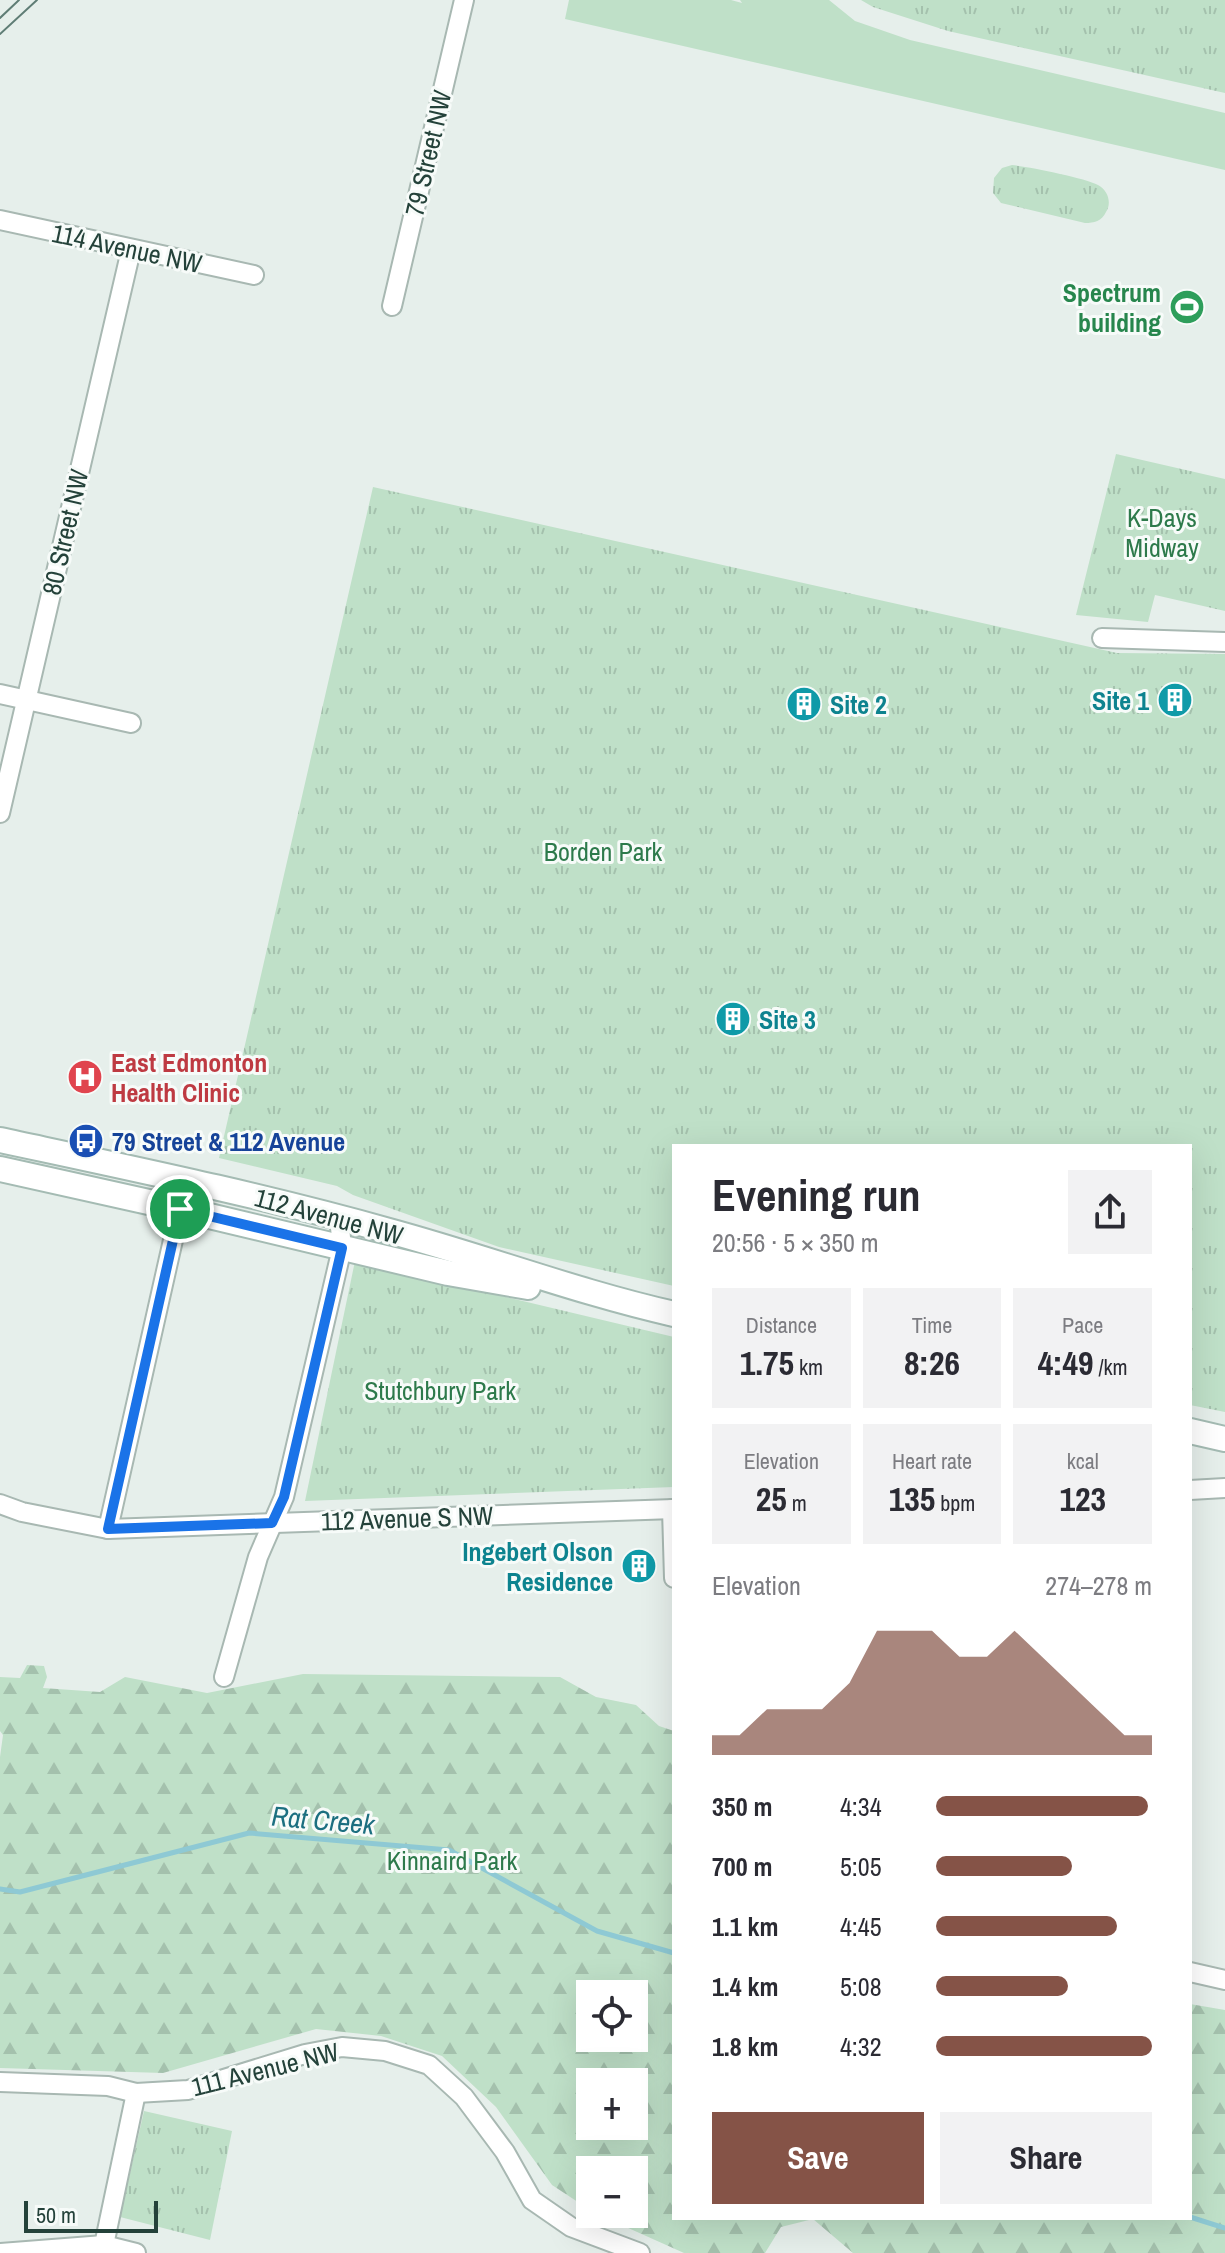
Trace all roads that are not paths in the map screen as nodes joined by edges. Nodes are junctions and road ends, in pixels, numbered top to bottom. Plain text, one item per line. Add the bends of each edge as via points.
1 (464, 0) edge
2 (0, 220) edge
3 (131, 250) junction
4 (254, 275) dead end
5 (392, 306) dead end
6 (1102, 638) dead end
7 (1225, 642) edge
8 (0, 694) edge
9 (26, 700) junction
10 (131, 723) dead end
11 (0, 813) edge
12 (0, 1140) edge
13 (0, 1169) edge
14 (180, 1209) junction
15 (339, 1217) junction
16 (342, 1248) junction
17 (607, 1299) junction
18 (672, 1314) edge
19 (1192, 1431) edge
20 (1225, 1439) edge
21 (1225, 1488) edge
22 (1192, 1490) edge
23 (0, 1504) edge
24 (672, 1509) edge
25 (272, 1523) junction
26 (108, 1529) junction
27 (224, 1677) dead end
28 (1192, 1972) edge
29 (1225, 1980) edge
30 (0, 2082) edge
31 (136, 2093) junction
32 (104, 2245) junction
33 (0, 2253) edge
34 (136, 2253) edge
35 (640, 2253) edge

1 - 5 street, 79 Street NW
2 - 3 street, 114 Avenue NW
3 - 4 street, 114 Avenue NW
3 - 9 street, 80 Street NW
6 - 7 street
8 - 9 street
9 - 10 street
9 - 11 street, 80 Street NW
12 - 15 main road, 112 Avenue NW
13 - 14 main road, 112 Avenue NW
14 - 16 main road, 112 Avenue NW
14 - 26 street
15 - 16 street
15 - 17 main road, 112 Avenue NW
16 - 17 main road, 112 Avenue NW via 510,1285
16 - 25 street via 284,1497
17 - 18 main road, 112 Avenue NW
19 - 20 main road
21 - 22 street
23 - 26 street, 112 Avenue S NW
24 - 25 street, 112 Avenue S NW
25 - 26 street, 112 Avenue S NW
25 - 27 street
28 - 29 street
30 - 31 street, 111 Avenue NW via 108,2086
31 - 32 street
31 - 35 street, 111 Avenue NW via 188,2090 342,2047 385,2051 429,2065 464,2097 532,2200 571,2227
32 - 33 street
32 - 34 street

